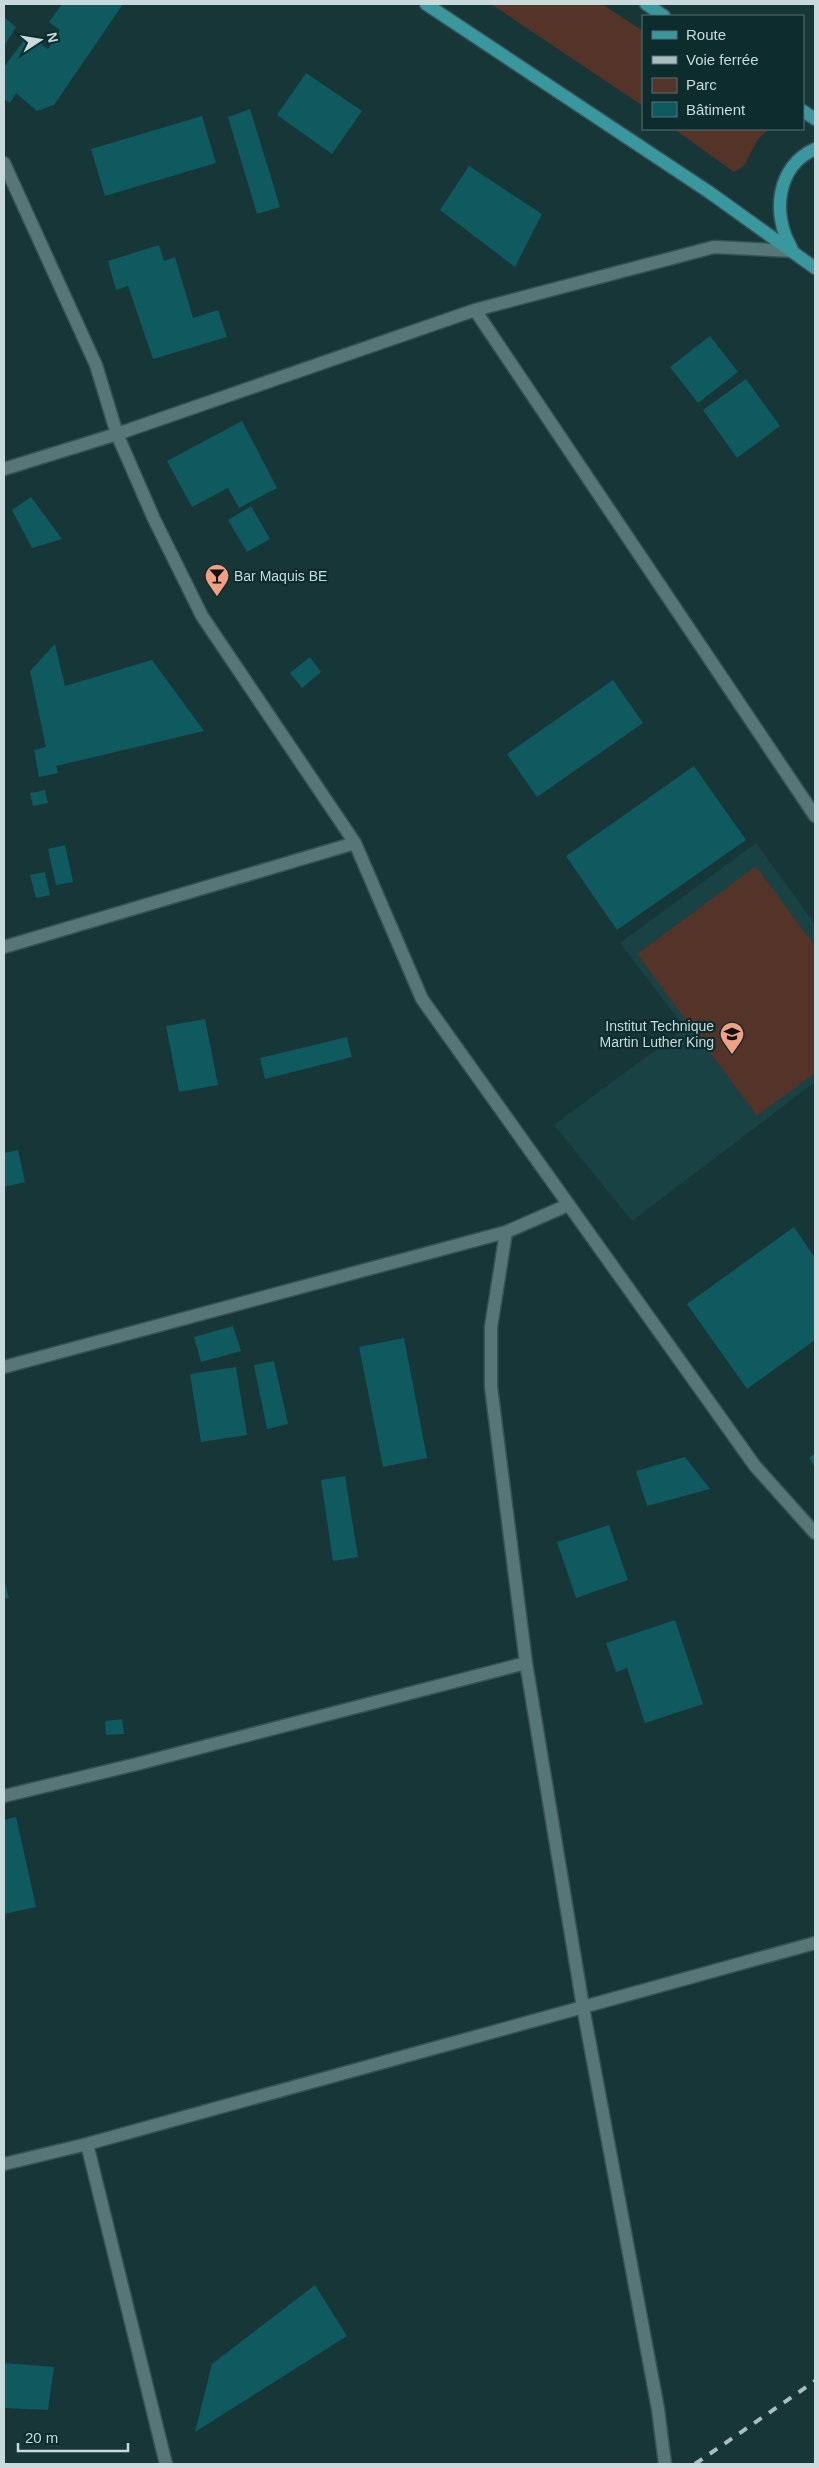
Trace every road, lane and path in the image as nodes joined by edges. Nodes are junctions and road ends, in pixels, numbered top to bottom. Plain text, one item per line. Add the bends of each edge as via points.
1 (426, 4) edge
2 (646, 4) edge
3 (662, 15) edge
4 (804, 112) edge
5 (815, 119) edge
6 (815, 149) edge
7 (4, 163) edge
8 (793, 252) junction
9 (815, 268) edge
10 (475, 310) junction
11 (117, 434) junction
12 (4, 469) edge
13 (815, 816) edge
14 (355, 843) junction
15 (4, 947) edge
16 (568, 1205) junction
17 (506, 1232) junction
18 (4, 1367) edge
19 (815, 1533) edge
20 (526, 1663) junction
21 (4, 1796) edge
22 (815, 1943) edge
23 (583, 2007) junction
24 (87, 2144) junction
25 (4, 2164) edge
26 (166, 2464) edge
27 (665, 2464) edge

1 - 8 main road via 709,192
2 - 3 main road
4 - 5 main road
6 - 8 main road via 796,163 785,179 779,197 779,216
7 - 11 street via 96,365
8 - 9 main road
8 - 10 street via 714,247
10 - 11 street
10 - 13 street
11 - 12 street
11 - 14 street via 202,616
14 - 15 street
14 - 16 street via 422,999
16 - 17 street
16 - 19 street via 755,1466
17 - 18 street
17 - 20 street via 491,1327 491,1387
20 - 21 street
20 - 23 street
22 - 23 street
23 - 24 street
23 - 27 street via 658,2409
24 - 25 street
24 - 26 street

